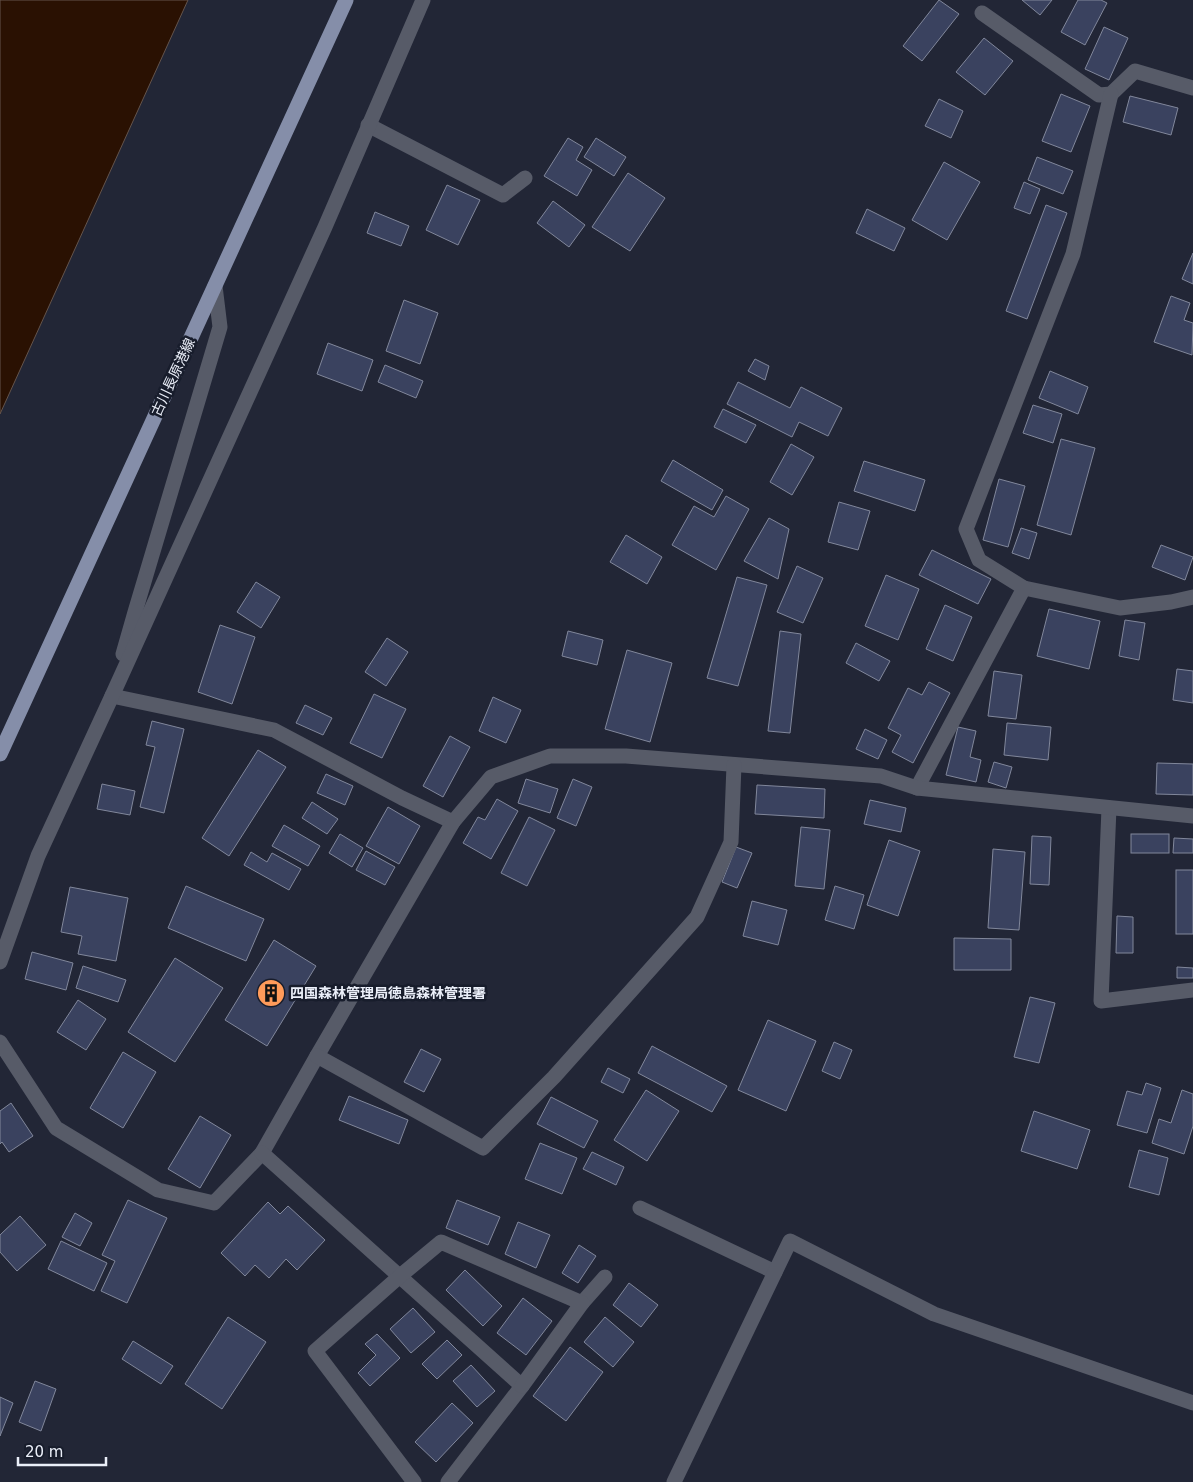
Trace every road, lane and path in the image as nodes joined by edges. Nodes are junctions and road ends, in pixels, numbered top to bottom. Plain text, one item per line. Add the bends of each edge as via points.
1 (346, 0) edge
2 (423, 0) edge
3 (982, 13) dead end
4 (1193, 88) edge
5 (1111, 94) junction
6 (368, 126) junction
7 (525, 178) dead end
8 (215, 286) junction
9 (1024, 588) junction
10 (1193, 597) edge
11 (112, 696) junction
12 (0, 754) edge
13 (734, 765) junction
14 (917, 788) junction
15 (1109, 808) junction
16 (1193, 816) edge
17 (454, 822) junction
18 (0, 962) edge
19 (1193, 990) edge
20 (0, 1042) edge
21 (316, 1056) junction
22 (262, 1153) junction
23 (640, 1208) dead end
24 (775, 1272) junction
25 (400, 1276) junction
26 (605, 1277) dead end
27 (582, 1303) junction
28 (522, 1386) junction
29 (1193, 1403) edge
30 (414, 1482) edge
31 (448, 1482) edge
32 (674, 1482) edge

1 - 8 main road, 古川長原港線
2 - 6 street
3 - 5 street via 1099,95
4 - 5 street via 1135,71
5 - 9 street via 1073,254 966,528 978,560
6 - 7 street via 503,195
6 - 11 street
8 - 11 street via 220,327
8 - 12 main road, 古川長原港線
9 - 10 street via 1120,608
9 - 14 street
11 - 17 street via 274,730
11 - 18 street via 38,856
13 - 14 street via 881,776
13 - 17 street via 626,756 550,756 491,777
13 - 21 street via 731,842 697,917 554,1077 482,1148
14 - 15 street
15 - 16 street
15 - 19 street via 1101,1001
17 - 21 street
20 - 22 street via 56,1128 158,1190 214,1203
21 - 22 street
22 - 25 street
23 - 24 street
24 - 29 street via 790,1241 934,1314
24 - 32 street
25 - 27 street via 441,1242
25 - 28 street
25 - 30 street via 314,1351
26 - 27 street
27 - 28 street
28 - 31 street

